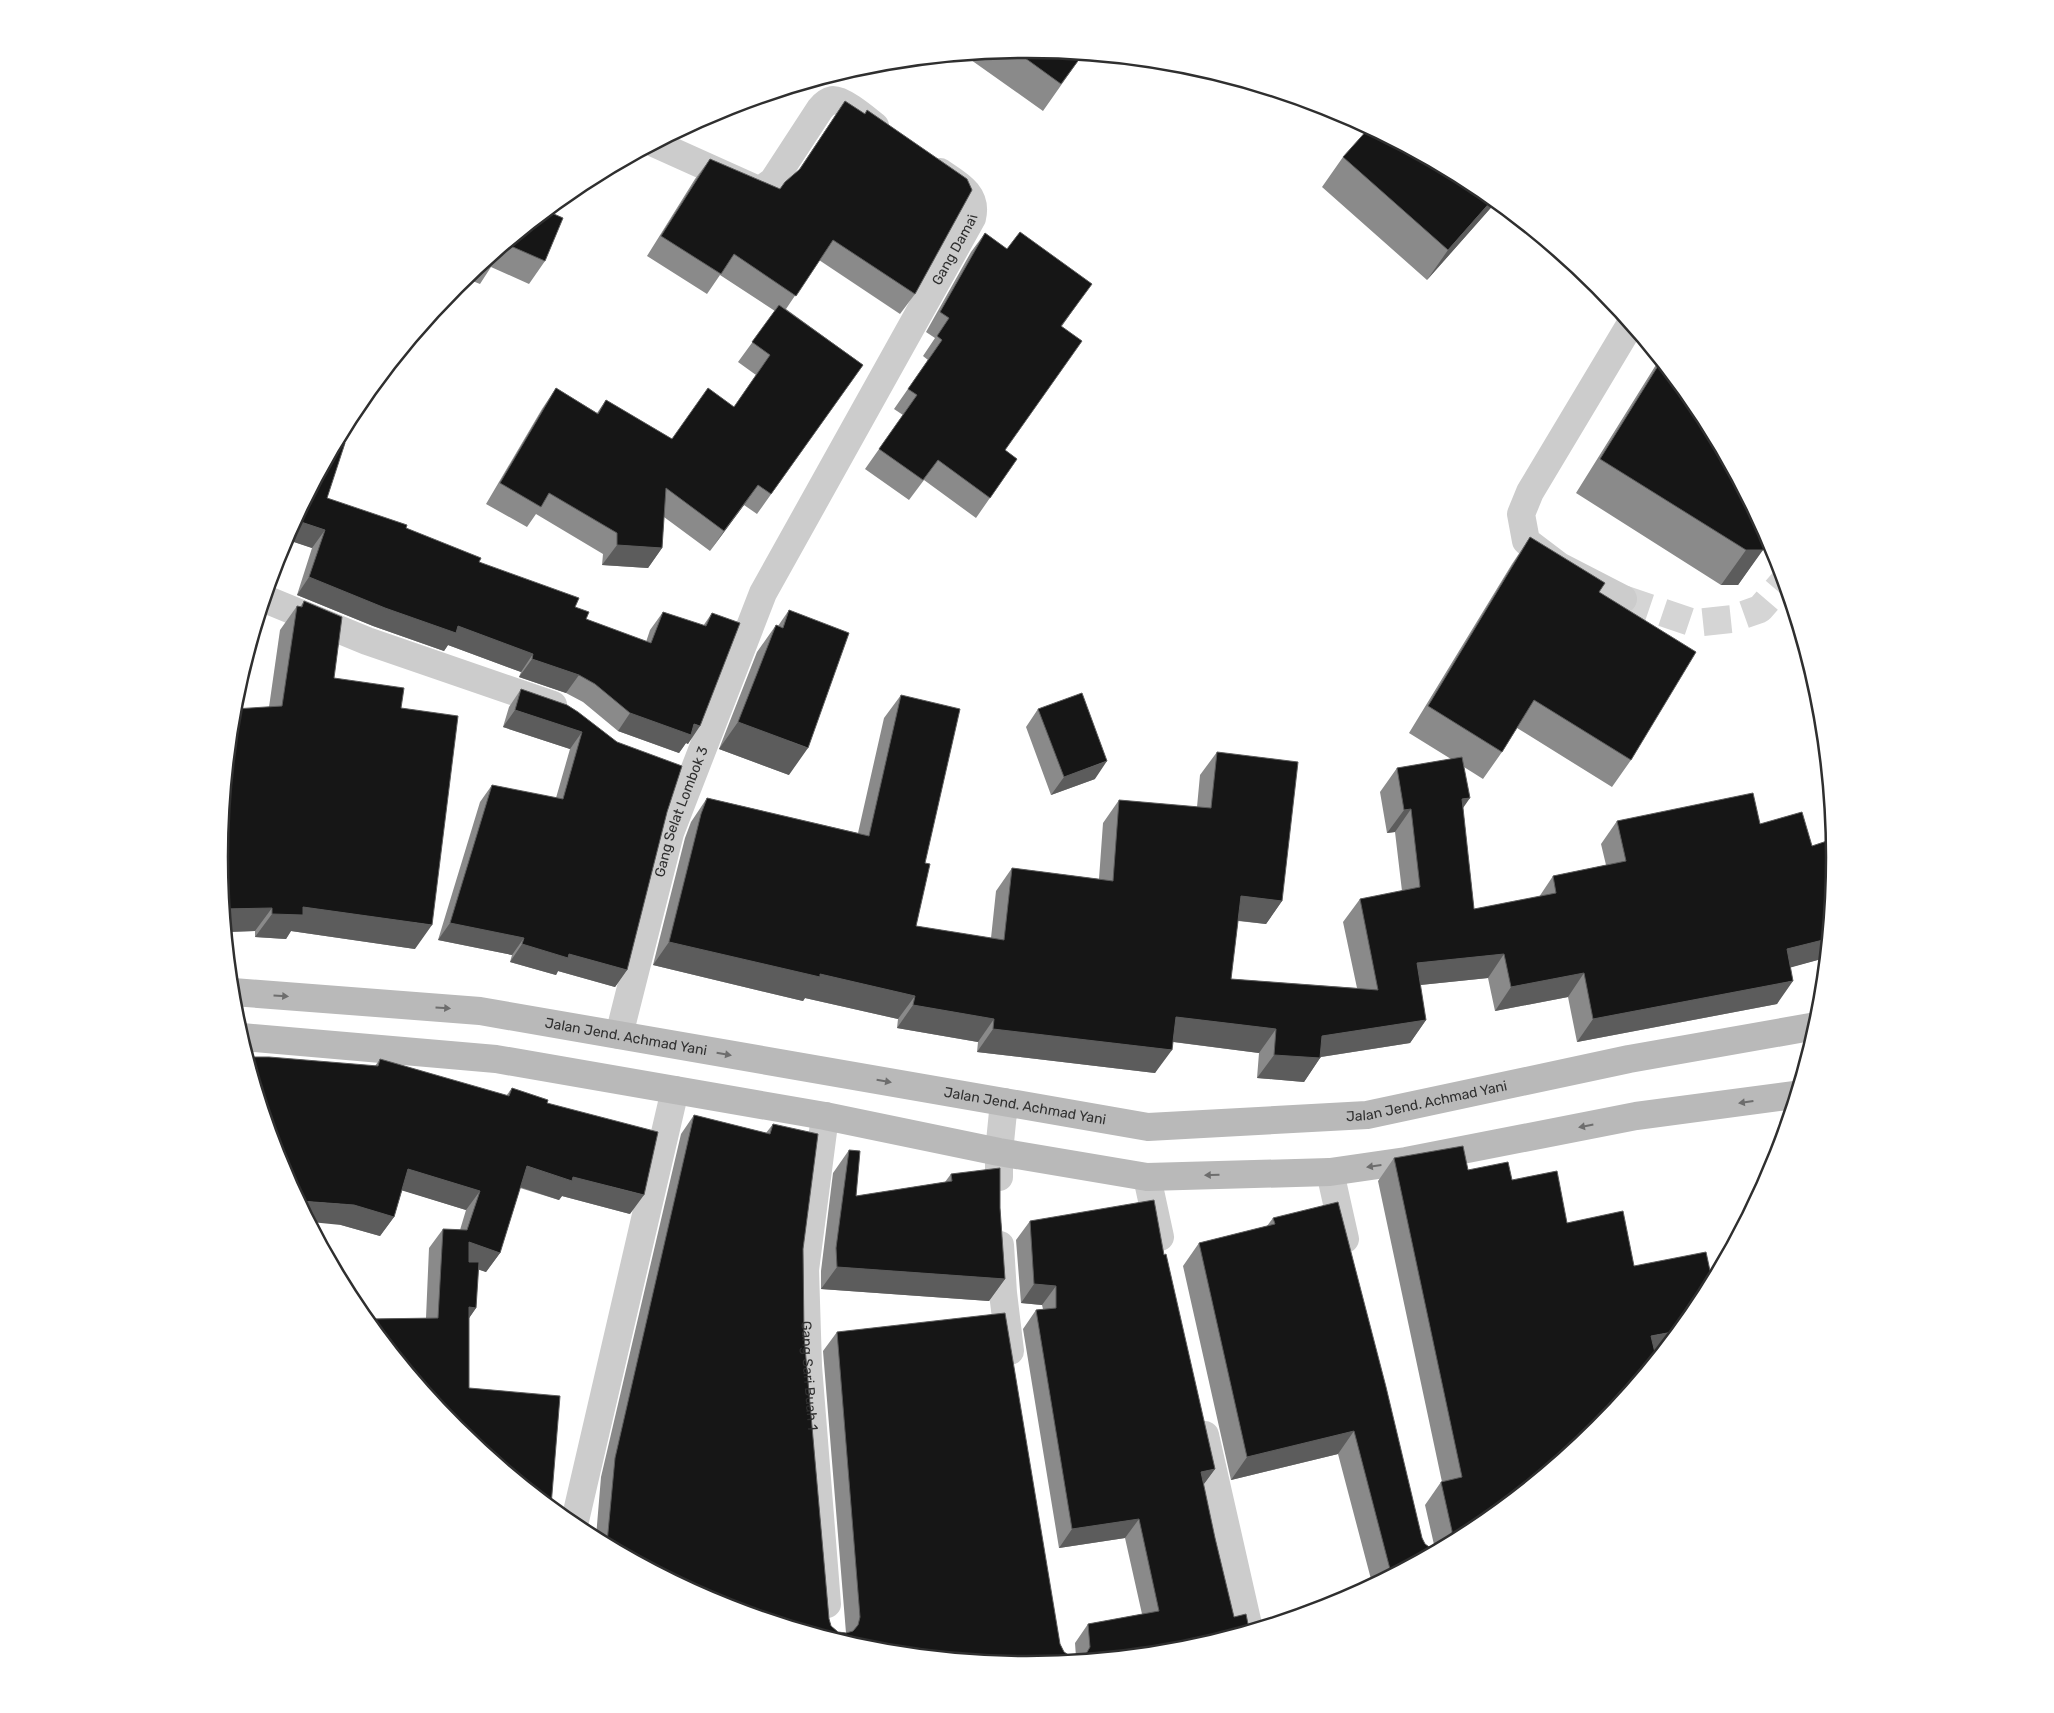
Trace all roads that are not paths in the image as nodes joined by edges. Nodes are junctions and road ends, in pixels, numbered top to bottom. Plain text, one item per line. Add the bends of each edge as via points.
1 (891, 138) edge
2 (662, 147) edge
3 (924, 160) edge
4 (1627, 329) edge
5 (769, 583) joint
6 (1624, 600) tunnel mouth
7 (270, 601) edge
8 (575, 716) edge
9 (666, 765) edge
10 (692, 774) junction
11 (240, 993) edge
12 (1807, 1027) edge
13 (619, 1035) junction
14 (249, 1037) edge
15 (675, 1090) junction
16 (1789, 1096) edge
17 (1004, 1102) junction
18 (825, 1116) junction
19 (999, 1152) junction
20 (1330, 1172) junction
21 (1147, 1177) junction
22 (1350, 1259) edge
23 (1167, 1264) edge
24 (1014, 1380) edge
25 (1199, 1408) edge
26 (576, 1516) edge
27 (1248, 1624) edge
28 (830, 1630) edge

1 - 2 street via 843,104 834,100 827,102 773,182 762,189
3 - 5 street, Gang Damai via 964,188 975,209 972,218
4 - 6 street via 1530,492 1521,514 1526,541 1559,566
5 - 10 street, Gang Selat Lombok 3
7 - 8 street via 367,641 561,708
9 - 10 street
10 - 13 street, Gang Selat Lombok 3 via 670,833
11 -> 13 street, Jalan Jend. Achmad Yani via 480,1011
12 - 17 street, Jalan Jend. Achmad Yani via 1630,1058 1367,1115 1148,1127
13 -> 17 street, Jalan Jend. Achmad Yani
14 - 15 street via 496,1059
15 - 18 street
15 - 26 street
16 -> 20 street via 1636,1116 1406,1161
17 - 19 street
18 - 19 street
18 - 28 street, Gang Sari Buah 1 via 805,1270 808,1366
19 - 21 street
19 - 24 street via 1003,1293
20 -> 21 street
20 - 22 street
21 - 23 street
25 - 27 street

